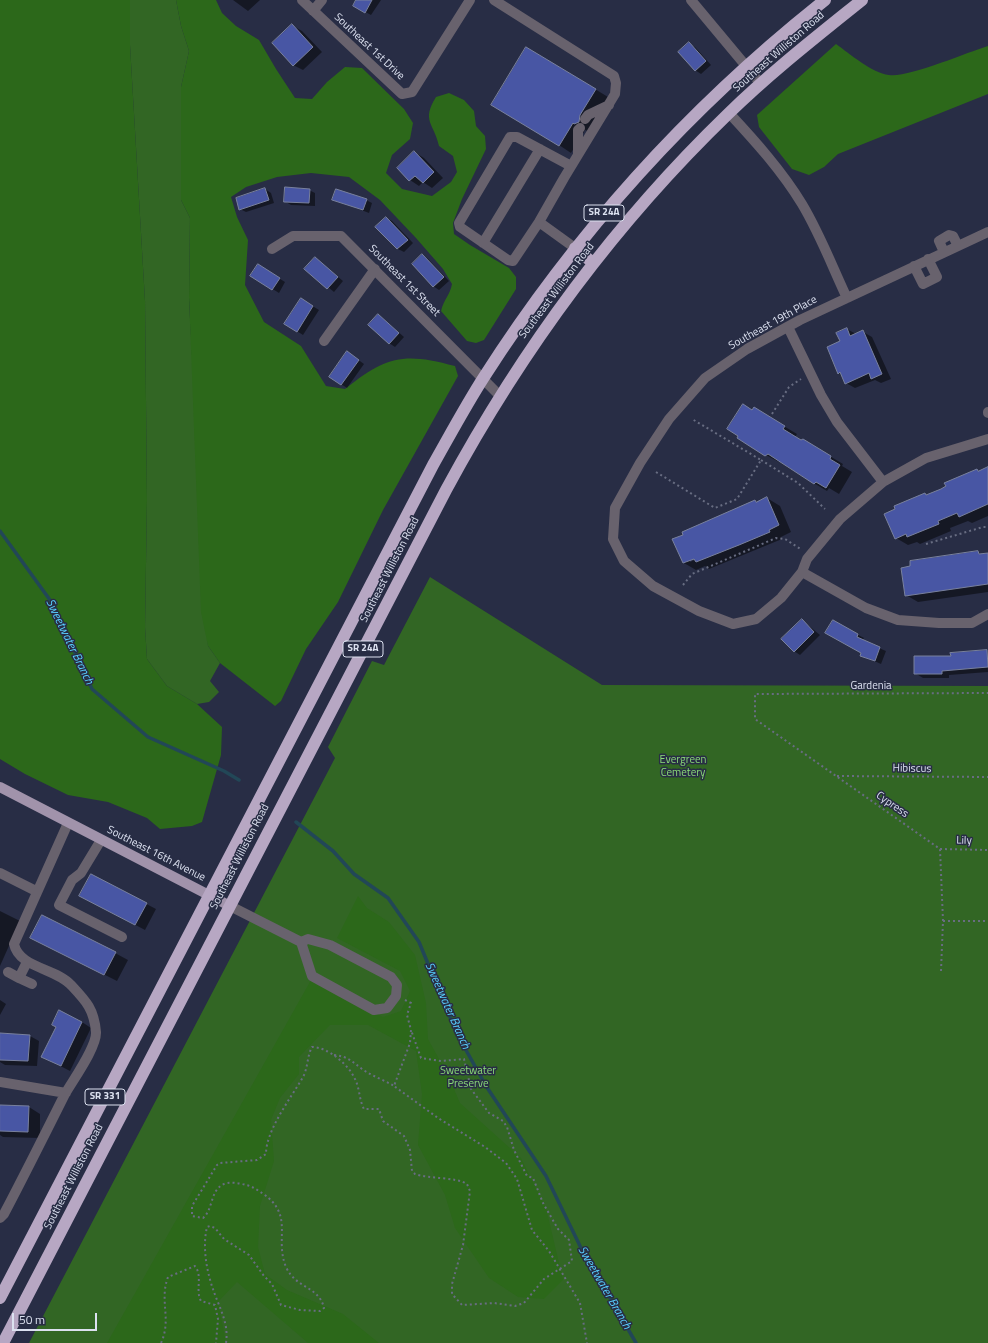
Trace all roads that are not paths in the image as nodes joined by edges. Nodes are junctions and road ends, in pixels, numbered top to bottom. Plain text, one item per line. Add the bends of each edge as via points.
1 (302, 0) edge
2 (322, 0) edge
3 (470, 0) edge
4 (494, 0) edge
5 (691, 0) edge
6 (825, 0) edge
7 (862, 0) edge
8 (313, 11) junction
9 (746, 66) junction
10 (761, 84) junction
11 (608, 105) junction
12 (729, 113) junction
13 (540, 150) junction
14 (578, 154) junction
15 (571, 166) junction
16 (539, 222) junction
17 (988, 232) edge
18 (483, 243) junction
19 (575, 248) junction
20 (272, 250) dead end
21 (928, 259) junction
22 (593, 263) junction
23 (914, 266) junction
24 (375, 270) junction
25 (847, 298) junction
26 (788, 327) junction
27 (324, 341) dead end
28 (483, 378) junction
29 (500, 396) junction
30 (988, 439) edge
31 (884, 482) junction
32 (802, 572) junction
33 (988, 614) edge
34 (0, 787) edge
35 (68, 823) junction
36 (101, 840) junction
37 (0, 873) edge
38 (36, 891) junction
39 (209, 895) junction
40 (230, 906) junction
41 (122, 937) dead end
42 (302, 942) junction
43 (26, 962) junction
44 (8, 972) dead end
45 (19, 978) junction
46 (32, 984) dead end
47 (0, 1082) edge
48 (66, 1093) junction
49 (0, 1218) edge
50 (0, 1298) edge
51 (3, 1343) edge

1 - 8 street, Southeast 1st Drive
2 - 8 street
3 - 8 street, Southeast 1st Drive via 412,92 402,94
4 - 11 street via 614,76 616,94
5 - 9 street
6 - 9 highway, Southeast Williston Road / SR 24A
7 - 10 highway, Southeast Williston Road / SR 24A
9 - 10 street
9 - 19 highway, Southeast Williston Road / SR 24A via 642,170
10 - 12 highway, Southeast Williston Road / SR 24A
11 - 14 street
11 - 14 street via 588,115 578,130
12 - 22 highway, Southeast Williston Road / SR 24A via 660,184
12 - 25 street via 757,142 801,203
13 - 15 street
13 - 18 street
13 - 18 street via 517,137 510,137 459,223 460,227
14 - 15 street
15 - 16 street
16 - 18 street via 513,261
16 - 19 street
17 - 21 street, Southeast 19th Place
19 - 22 highway
19 - 28 highway, Southeast Williston Road / SR 24A
20 - 24 street, Southeast 1st Street via 293,236 341,236
21 - 23 street, Southeast 19th Place
21 - 23 street via 937,277 923,284
22 - 29 highway, Southeast Williston Road / SR 24A via 545,328
23 - 25 street, Southeast 19th Place
24 - 27 street
24 - 28 street, Southeast 1st Street
25 - 26 street, Southeast 19th Place
26 - 31 street via 837,422
26 - 32 street, Southeast 19th Place via 747,348 705,378 669,419 615,508 613,539 624,561 653,586 698,611 733,624 756,618 781,598
28 - 29 street, Southeast 1st Street
28 - 39 highway, Southeast Williston Road / SR 24A via 433,465
29 - 40 highway, Southeast Williston Road / SR 24A via 446,490
30 - 31 street, Southeast 19th Place via 926,458
31 - 32 street, Southeast 19th Place via 840,519 807,559
32 - 33 street via 866,608 898,620 972,623
34 - 35 main road, Southeast 16th Avenue
35 - 36 main road, Southeast 16th Avenue
35 - 38 street
36 - 39 main road, Southeast 16th Avenue
36 - 41 street via 81,873 72,880 59,904
37 - 38 street
38 - 43 street via 14,944 16,953
39 - 40 main road, Southeast 16th Avenue
39 - 50 highway, Southeast Williston Road / SR 331
40 - 42 street, Southeast 16th Avenue
40 - 51 highway, Southeast Williston Road / SR 331
42 - 42 street via 312,976 374,1010 387,1008 396,996 397,985 391,977 330,946 308,939
43 - 45 street
43 - 48 street via 69,982 90,1005 97,1033 88,1057
44 - 45 street
45 - 46 street
47 - 48 street
48 - 49 street

